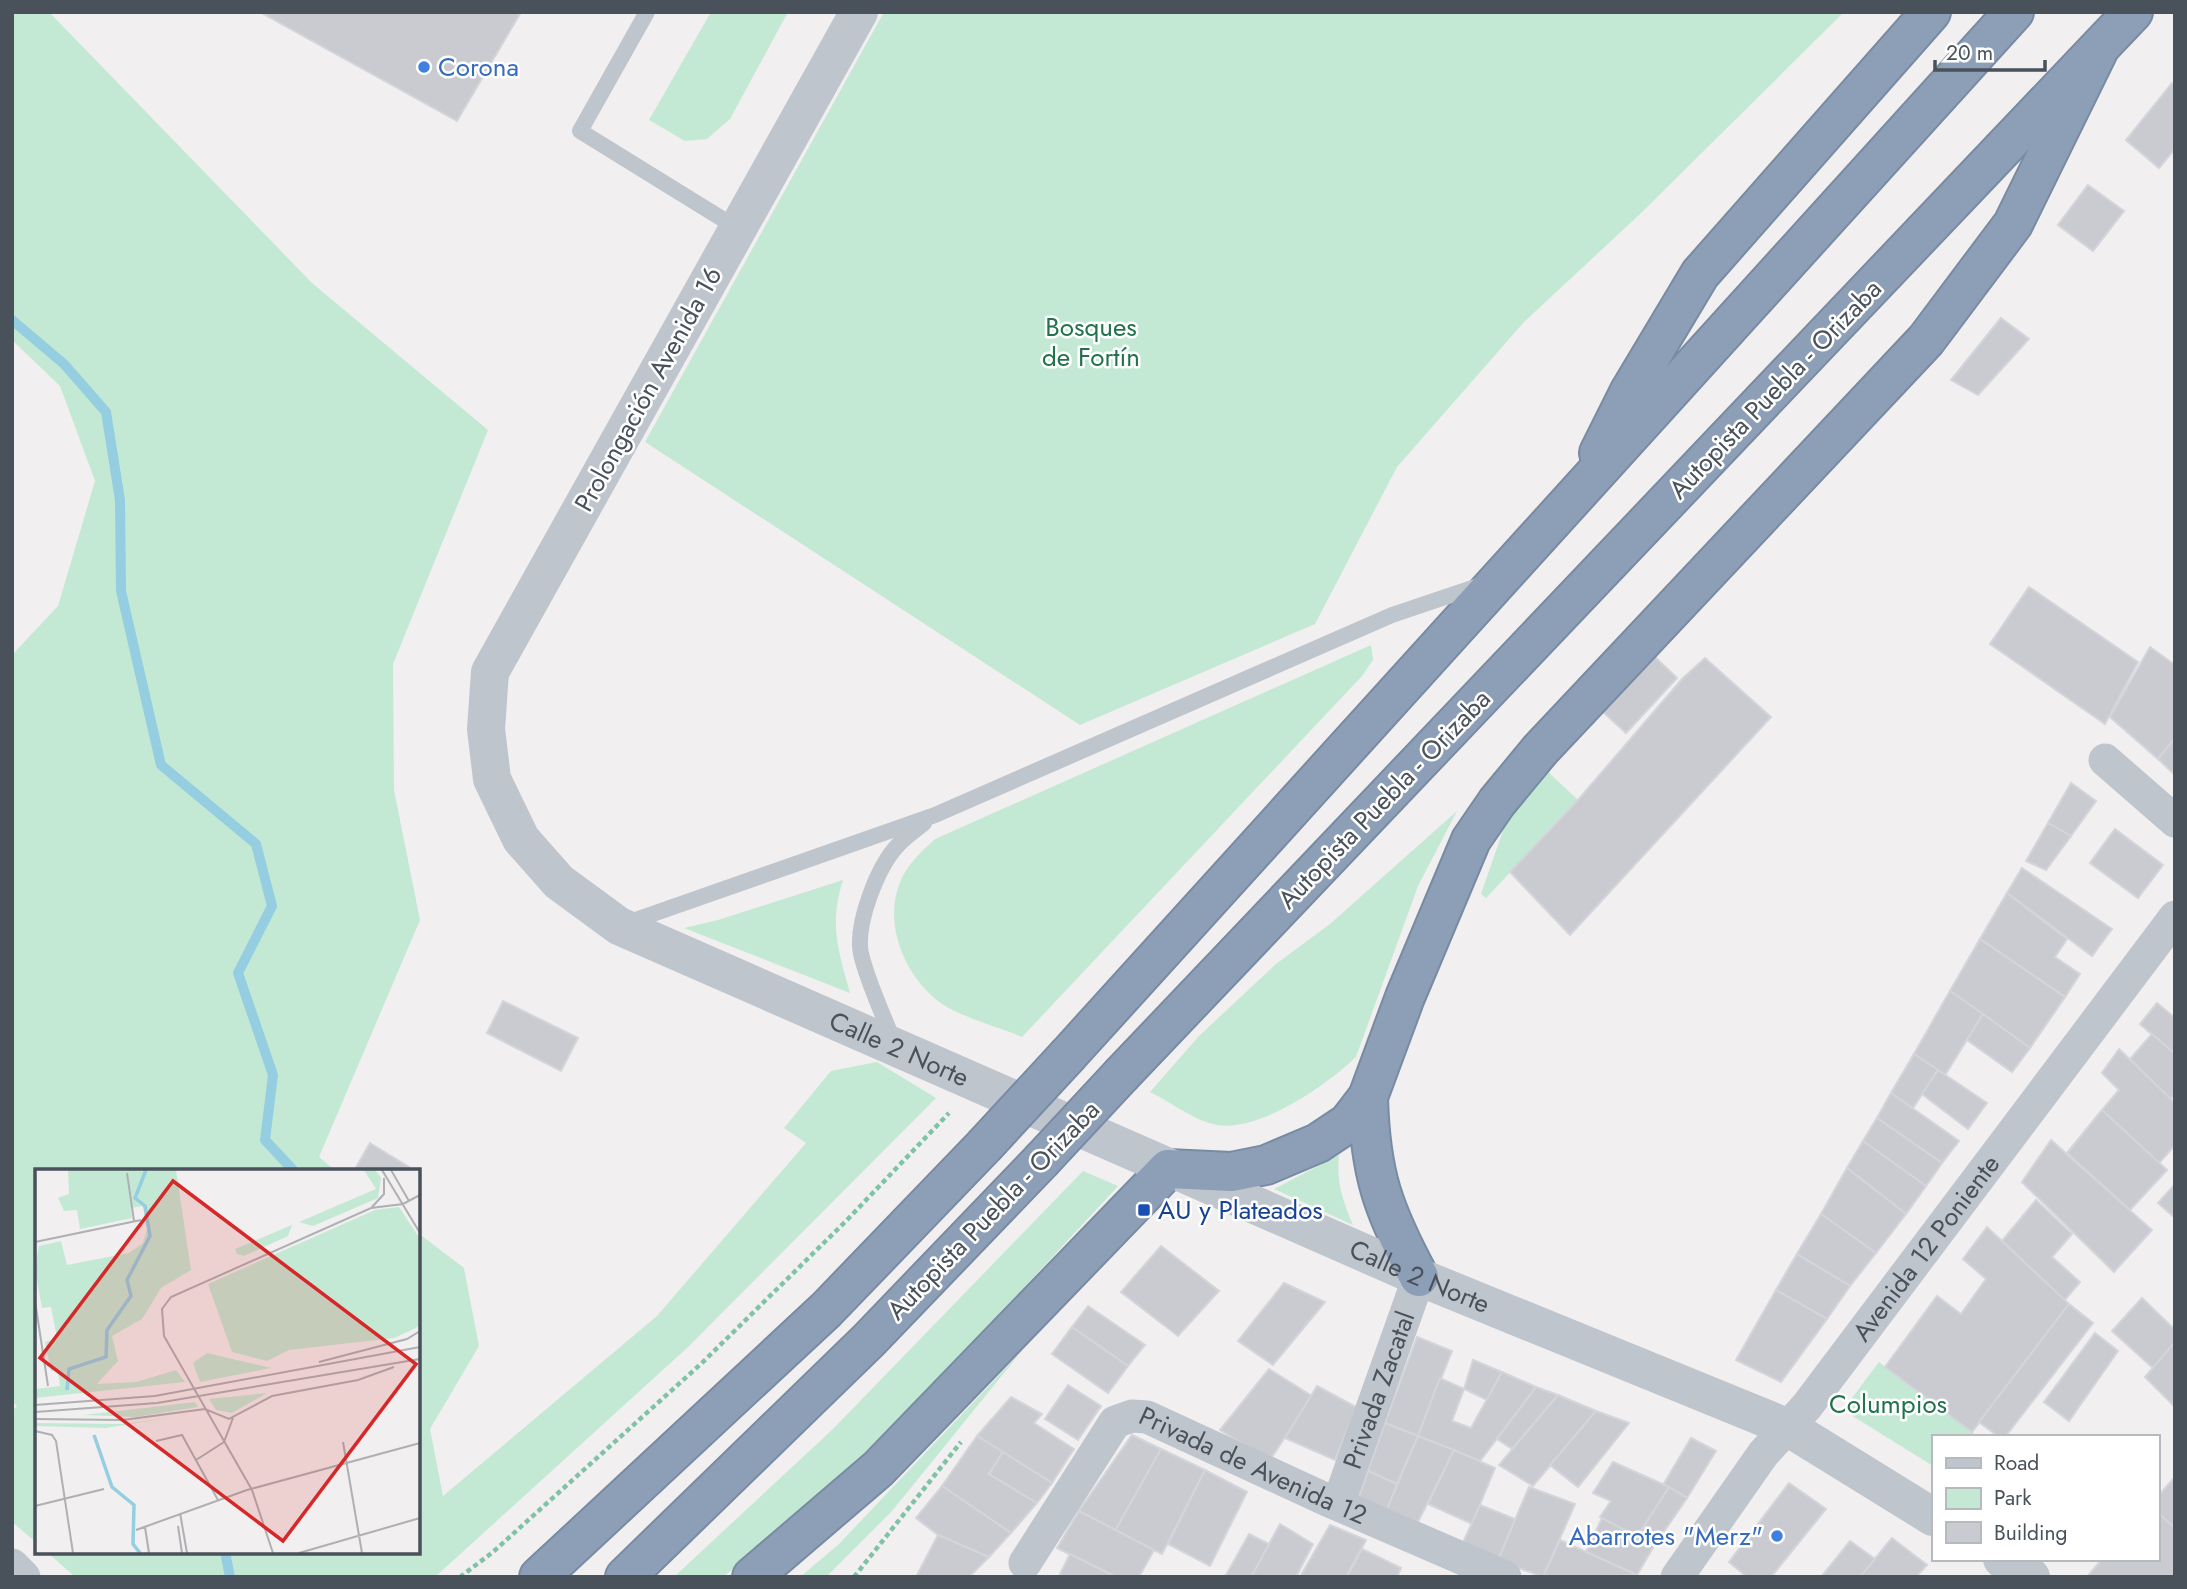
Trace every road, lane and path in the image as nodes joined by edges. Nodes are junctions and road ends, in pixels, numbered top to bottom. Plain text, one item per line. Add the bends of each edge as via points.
1 (647, 12) edge
2 (859, 12) edge
3 (1931, 12) edge
4 (2014, 12) edge
5 (2133, 12) edge
6 (2098, 51) junction
7 (737, 228) junction
8 (1579, 494) junction
9 (1500, 579) junction
10 (2105, 760) dead end
11 (492, 779) joint
12 (934, 815) junction
13 (2175, 821) edge
14 (2175, 916) edge
15 (619, 926) junction
16 (897, 1049) junction
17 (1368, 1097) junction
18 (1168, 1169) junction
19 (1419, 1277) junction
20 (1789, 1428) junction
21 (1338, 1504) junction
22 (1932, 1516) edge
23 (2005, 1561) edge
24 (1025, 1563) dead end
25 (12, 1565) edge
26 (24, 1577) edge
27 (539, 1577) edge
28 (625, 1577) edge
29 (752, 1577) edge
30 (1505, 1577) edge
31 (1677, 1577) edge
32 (2031, 1577) edge

1 - 7 lane via 580,131
2 - 7 street, Prolongación Avenida 16
3 - 8 highway via 1700,274 1630,391
4 - 8 highway, Autopista Puebla - Orizaba
5 - 6 highway, Autopista Puebla - Orizaba
6 - 17 highway via 2013,224 1926,340 1540,750 1497,802 1471,840
6 - 28 highway, Autopista Puebla - Orizaba, bridge via 869,1340
7 - 11 street, Prolongación Avenida 16 via 490,672 486,729
8 - 9 highway, Autopista Puebla - Orizaba
9 - 12 lane via 1392,615
9 - 27 highway, Autopista Puebla - Orizaba, bridge via 984,1146 826,1310
10 - 13 street
11 - 15 street, Calle 2 Norte via 521,839 559,882
12 - 15 lane
12 - 16 lane via 898,844 862,921 861,951
14 - 20 street, Avenida 12 Poniente
15 - 16 street, Calle 2 Norte
16 - 18 street, Calle 2 Norte
17 - 18 highway via 1348,1123 1318,1143 1266,1165 1231,1172
17 - 19 highway via 1375,1174 1389,1222
18 - 19 street, Calle 2 Norte
18 - 29 highway via 878,1469
19 - 20 street, Calle 2 Norte
19 - 21 street, Privada Zacatal
20 - 22 street, Calle 2 Norte
20 - 31 street, Avenida 12 Poniente via 1763,1454
21 - 24 street, Privada de Avenida 12 via 1147,1417 1132,1416 1115,1422
21 - 30 street, Privada de Avenida 12
23 - 32 street
25 - 26 street

